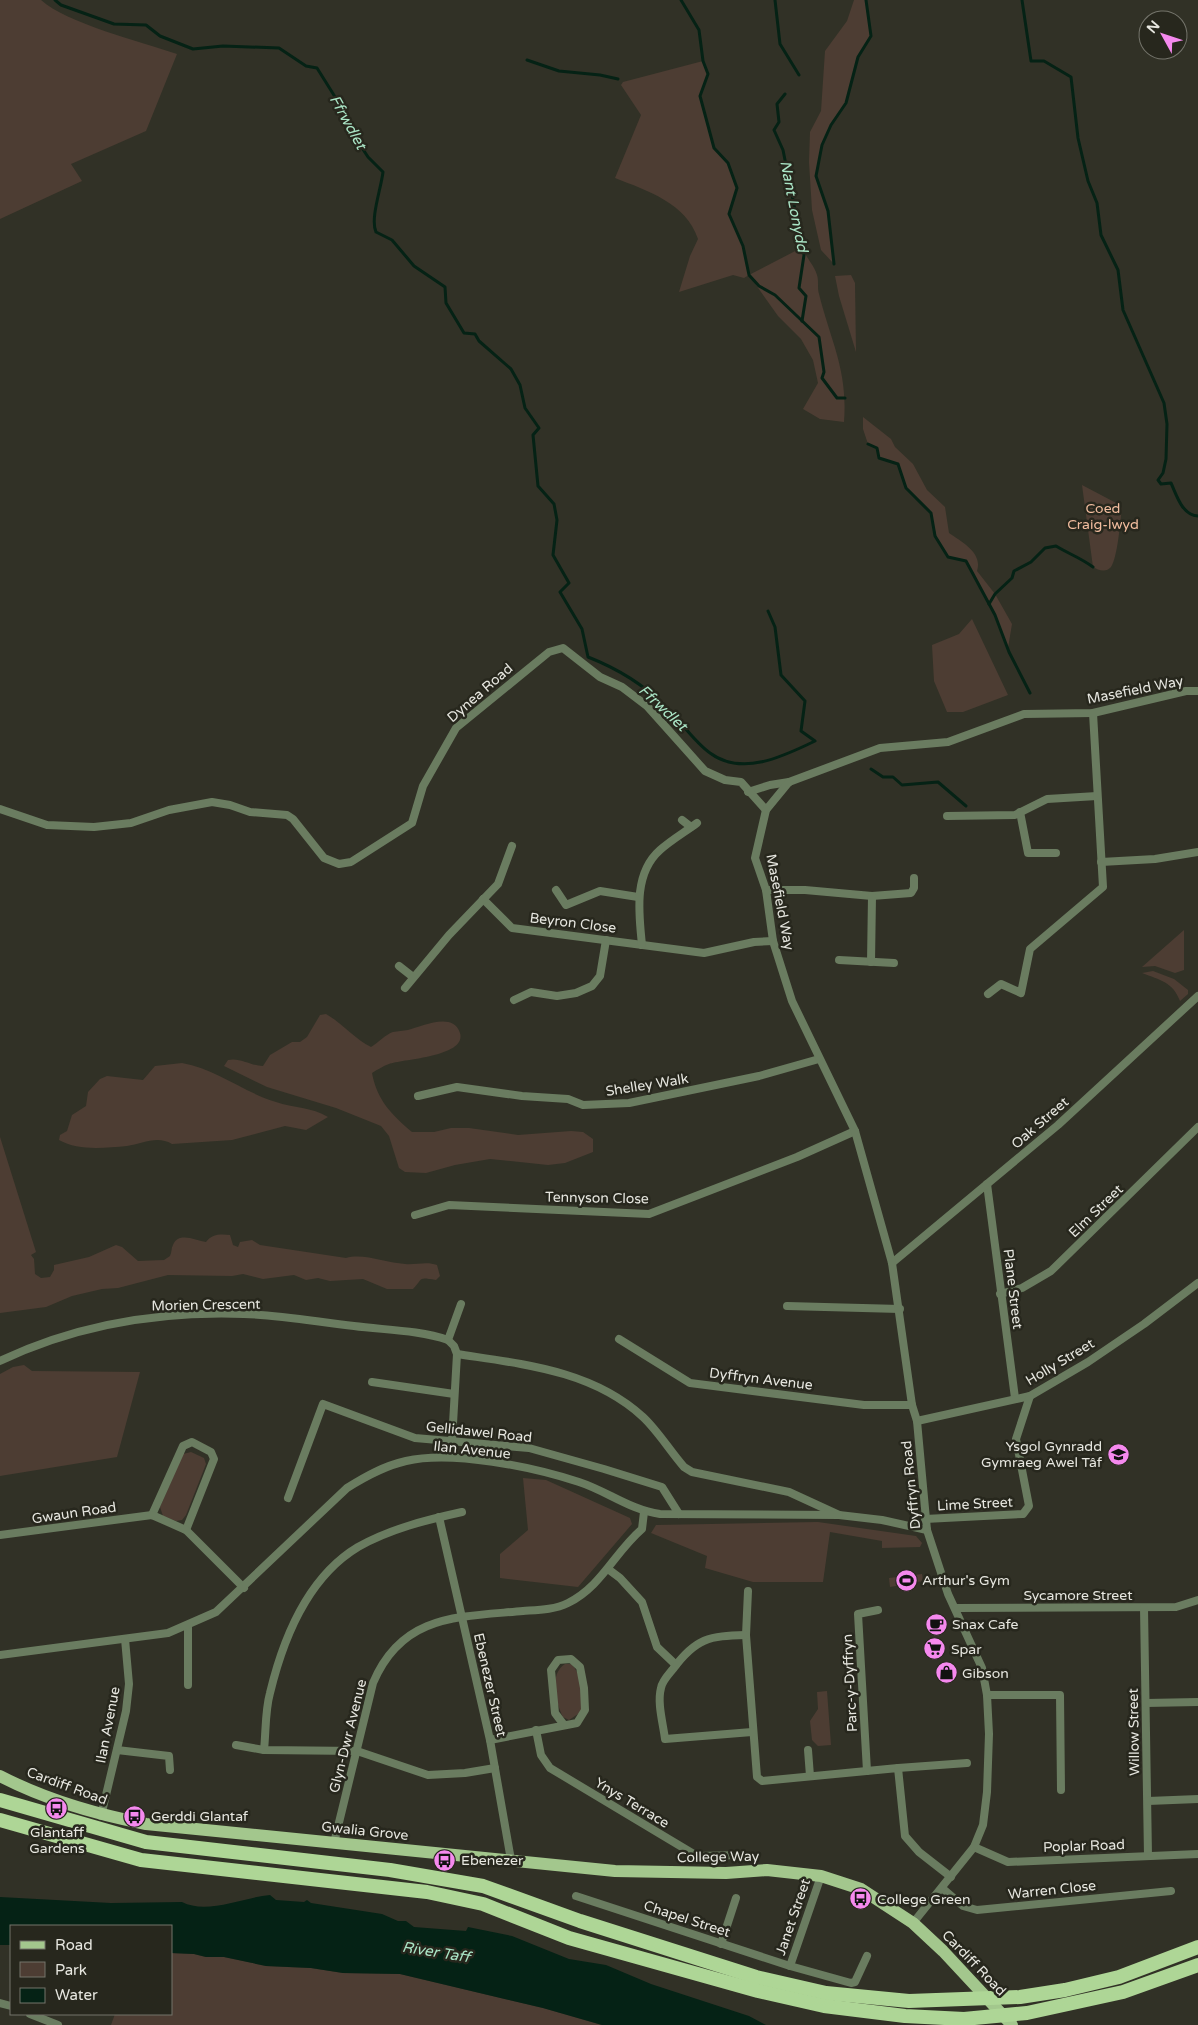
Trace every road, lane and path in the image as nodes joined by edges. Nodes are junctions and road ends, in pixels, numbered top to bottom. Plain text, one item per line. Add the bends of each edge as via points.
1 (1198, 691) edge
2 (1093, 713) junction
3 (789, 782) junction
4 (748, 792) junction
5 (1098, 796) junction
6 (0, 810) edge
7 (766, 810) junction
8 (1020, 812) junction
9 (947, 816) dead end
10 (682, 820) dead end
11 (512, 846) dead end
12 (1198, 852) edge
13 (1056, 853) dead end
14 (1101, 862) junction
15 (914, 878) dead end
16 (556, 890) dead end
17 (766, 890) junction
18 (872, 896) junction
19 (638, 897) junction
20 (483, 899) junction
21 (606, 940) junction
22 (773, 941) junction
23 (642, 945) junction
24 (839, 960) dead end
25 (871, 962) junction
26 (894, 963) dead end
27 (399, 966) dead end
28 (413, 977) junction
29 (405, 988) dead end
30 (988, 994) dead end
31 (1198, 996) edge
32 (514, 1000) dead end
33 (819, 1059) junction
34 (418, 1096) dead end
35 (1198, 1127) edge
36 (855, 1131) junction
37 (987, 1184) junction
38 (414, 1215) dead end
39 (880, 1222) joint
40 (892, 1263) junction
41 (1198, 1283) edge
42 (1000, 1294) junction
43 (462, 1304) dead end
44 (786, 1306) dead end
45 (900, 1309) junction
46 (619, 1339) dead end
47 (448, 1340) junction
48 (457, 1354) junction
49 (0, 1361) edge
50 (372, 1382) dead end
51 (454, 1394) junction
52 (1030, 1396) junction
53 (1015, 1398) junction
54 (912, 1405) junction
55 (917, 1421) junction
56 (452, 1441) junction
57 (288, 1498) dead end
58 (462, 1512) dead end
59 (644, 1512) junction
60 (679, 1514) junction
61 (152, 1515) junction
62 (839, 1515) junction
63 (438, 1517) junction
64 (925, 1518) junction
65 (186, 1530) junction
66 (927, 1530) junction
67 (0, 1535) edge
68 (608, 1569) junction
69 (244, 1588) junction
70 (748, 1591) dead end
71 (1198, 1600) edge
72 (956, 1608) junction
73 (1144, 1608) junction
74 (878, 1610) dead end
75 (462, 1617) junction
76 (188, 1625) junction
77 (746, 1635) junction
78 (124, 1639) junction
79 (0, 1655) edge
80 (676, 1665) junction
81 (188, 1685) dead end
82 (987, 1695) junction
83 (1198, 1702) edge
84 (1146, 1703) junction
85 (564, 1725) junction
86 (536, 1730) junction
87 (752, 1732) junction
88 (490, 1740) junction
89 (236, 1745) dead end
90 (117, 1750) junction
91 (264, 1750) junction
92 (808, 1750) dead end
93 (356, 1752) junction
94 (967, 1762) dead end
95 (496, 1768) junction
96 (898, 1768) junction
97 (170, 1770) dead end
98 (868, 1771) junction
99 (0, 1776) edge
100 (810, 1776) junction
101 (1061, 1790) dead end
102 (1198, 1799) edge
103 (0, 1800) edge
104 (1148, 1801) junction
105 (101, 1816) junction
106 (0, 1820) edge
107 (215, 1832) joint
108 (334, 1843) junction
109 (974, 1847) junction
110 (1198, 1854) edge
111 (744, 1855) dead end
112 (1148, 1856) junction
113 (511, 1860) junction
114 (821, 1876) junction
115 (951, 1877) junction
116 (942, 1888) junction
117 (1171, 1891) dead end
118 (576, 1896) dead end
119 (736, 1898) dead end
120 (913, 1924) junction
121 (721, 1944) junction
122 (1198, 1947) edge
123 (867, 1956) dead end
124 (1198, 1965) edge
125 (790, 1966) junction
126 (33, 2015) edge
127 (58, 2025) edge
128 (1012, 2025) edge

1 - 2 street, Masefield Way
2 - 3 street, Masefield Way via 1024,714 948,742 880,748
2 - 5 street
3 - 4 street
3 - 7 street, Masefield Way
4 - 6 street, Dynea Road via 742,782 725,780 705,771 648,706 622,687 600,677 563,648 549,652 456,728 423,786 412,823 351,862 339,864 324,858 293,818 287,815 250,812 212,802 169,810 131,823 94,827 47,825
4 - 7 street, Dynea Road
5 - 8 street via 1047,799
5 - 14 street
7 - 17 street, Masefield Way via 755,858
8 - 9 street via 1015,815
8 - 13 street via 1028,853
10 - 19 street via 694,825 658,851 645,873
11 - 20 street via 498,884
12 - 14 street via 1155,859
14 - 30 street via 1102,887 1030,950 1021,993 1001,984
15 - 18 street via 911,893
16 - 19 street via 566,905 600,891
17 - 18 street
17 - 22 street, Masefield Way
18 - 25 street
19 - 23 street
20 - 21 street, Beyron Close via 512,928
20 - 28 street
21 - 23 street, Beyron Close
21 - 32 street via 600,976 592,986 576,994 557,996 530,992
22 - 23 street, Beyron Close via 704,953
22 - 33 street, Masefield Way via 792,1001
24 - 25 street
25 - 26 street
27 - 28 street
28 - 29 street
31 - 37 street, Oak Street via 1058,1125
33 - 34 street, Shelley Walk via 759,1076 629,1103 583,1105 568,1099 457,1087
33 - 36 street, Masefield Way
35 - 42 street, Elm Street via 1051,1271 1022,1288
36 - 38 street, Tennyson Close via 798,1158 649,1214 449,1205
36 - 39 street, Masefield Way
37 - 40 street, Oak Street
37 - 42 street, Plane Street
39 - 40 street, Dyffryn Road
40 - 45 street, Dyffryn Road
41 - 52 street, Holly Street via 1096,1356
42 - 53 street, Plane Street
43 - 47 street
44 - 45 street
45 - 54 street, Dyffryn Road
46 - 54 street, Dyffryn Avenue via 690,1383 864,1405
47 - 48 street
47 - 49 street, Morien Crescent via 245,1314 179,1315 112,1324 71,1334 27,1348
48 - 51 street
48 - 62 street via 538,1366 578,1379 630,1406 692,1472 789,1492
50 - 51 street
51 - 56 street
52 - 53 street, Holly Street
52 - 64 street, Lime Street via 1016,1439 1028,1506 1022,1514
53 - 55 street, Holly Street
54 - 55 street, Dyffryn Road
55 - 64 street, Dyffryn Road
56 - 57 street, Gellidawel Road via 415,1438 323,1404
56 - 60 street, Gellidawel Road via 529,1448 662,1488
58 - 63 street
59 - 60 street, Ilan Avenue
59 - 68 street, Glyn-Dwr Avenue via 642,1529 628,1540
59 - 69 street, Ilan Avenue via 580,1482 539,1472 453,1458 428,1457 406,1461 367,1475 348,1488
60 - 62 street, Ilan Avenue
61 - 65 street
61 - 65 street via 183,1446 192,1442 211,1452 214,1459
61 - 67 street, Gwaun Road
62 - 66 street
63 - 75 street, Ebenezer Street
63 - 91 street via 388,1532 357,1548 325,1574 287,1638 269,1694
64 - 66 street, Dyffryn Road
65 - 69 street
66 - 72 street, Dyffryn Road via 948,1594
68 - 75 street, Glyn-Dwr Avenue via 592,1588 566,1604 548,1609
68 - 80 street via 638,1597 657,1647
69 - 76 street, Ilan Avenue via 216,1612
70 - 77 street
71 - 73 street, Sycamore Street via 1176,1607
72 - 73 street, Sycamore Street
72 - 82 street, Dyffryn Road via 982,1668
73 - 84 street, Willow Street
74 - 98 street, Parc-y-Dyffryn via 858,1614
75 - 88 street, Ebenezer Street
75 - 93 street, Glyn-Dwr Avenue via 417,1629 390,1651 373,1683
76 - 78 street, Ilan Avenue via 168,1633
76 - 81 street
77 - 80 street via 708,1637 693,1646
77 - 87 street
78 - 79 street, Ilan Avenue
78 - 90 street, Ilan Avenue via 129,1684
80 - 87 street via 661,1687 665,1738
82 - 101 street via 1060,1695
82 - 109 street, Dyffryn Road via 987,1792 983,1825
83 - 84 street
84 - 104 street, Willow Street
85 - 85 street via 555,1713 551,1670 558,1660 571,1658 580,1667 585,1710 578,1723
85 - 86 street
86 - 88 street
86 - 111 street, Ynys Terrace via 540,1755 550,1768 697,1856
87 - 100 street via 757,1777 762,1781
88 - 95 street, Ebenezer Street
89 - 91 street
90 - 97 street via 170,1756
90 - 105 street, Ilan Avenue
91 - 93 street
92 - 100 street
93 - 95 street via 428,1775
93 - 108 street, Glyn-Dwr Avenue
94 - 96 street
95 - 113 street, Ebenezer Street
96 - 98 street
96 - 115 street via 905,1836 919,1852
98 - 100 street
99 - 105 main road, Cardiff Road
102 - 104 street
103 - 122 highway via 146,1842 390,1870 483,1886 580,1922 756,1977 826,1993 909,2001 1020,1997 1119,1977
104 - 112 street, Willow Street
105 - 107 main road, Cardiff Road
106 - 124 highway via 141,1860 427,1892 482,1904 569,1938 758,1991 824,2006 905,2016 964,2019 1026,2012 1123,1992
107 - 108 main road, Gwalia Grove
108 - 113 main road, Gwalia Grove
109 - 112 street, Poplar Road via 1008,1862
109 - 115 street, Dyffryn Road
110 - 112 street, Poplar Road
113 - 114 main road, College Way via 643,1872 767,1870
114 - 120 main road, College Way via 861,1889
114 - 125 street, Janet Street
115 - 116 street, Dyffryn Road
116 - 117 street, Warren Close via 963,1906 977,1910
116 - 120 street, Dyffryn Road
118 - 121 street, Chapel Street
119 - 121 street
120 - 128 main road, Cardiff Road
121 - 125 street, Chapel Street
123 - 125 street, Chapel Street via 852,1983
126 - 127 street

